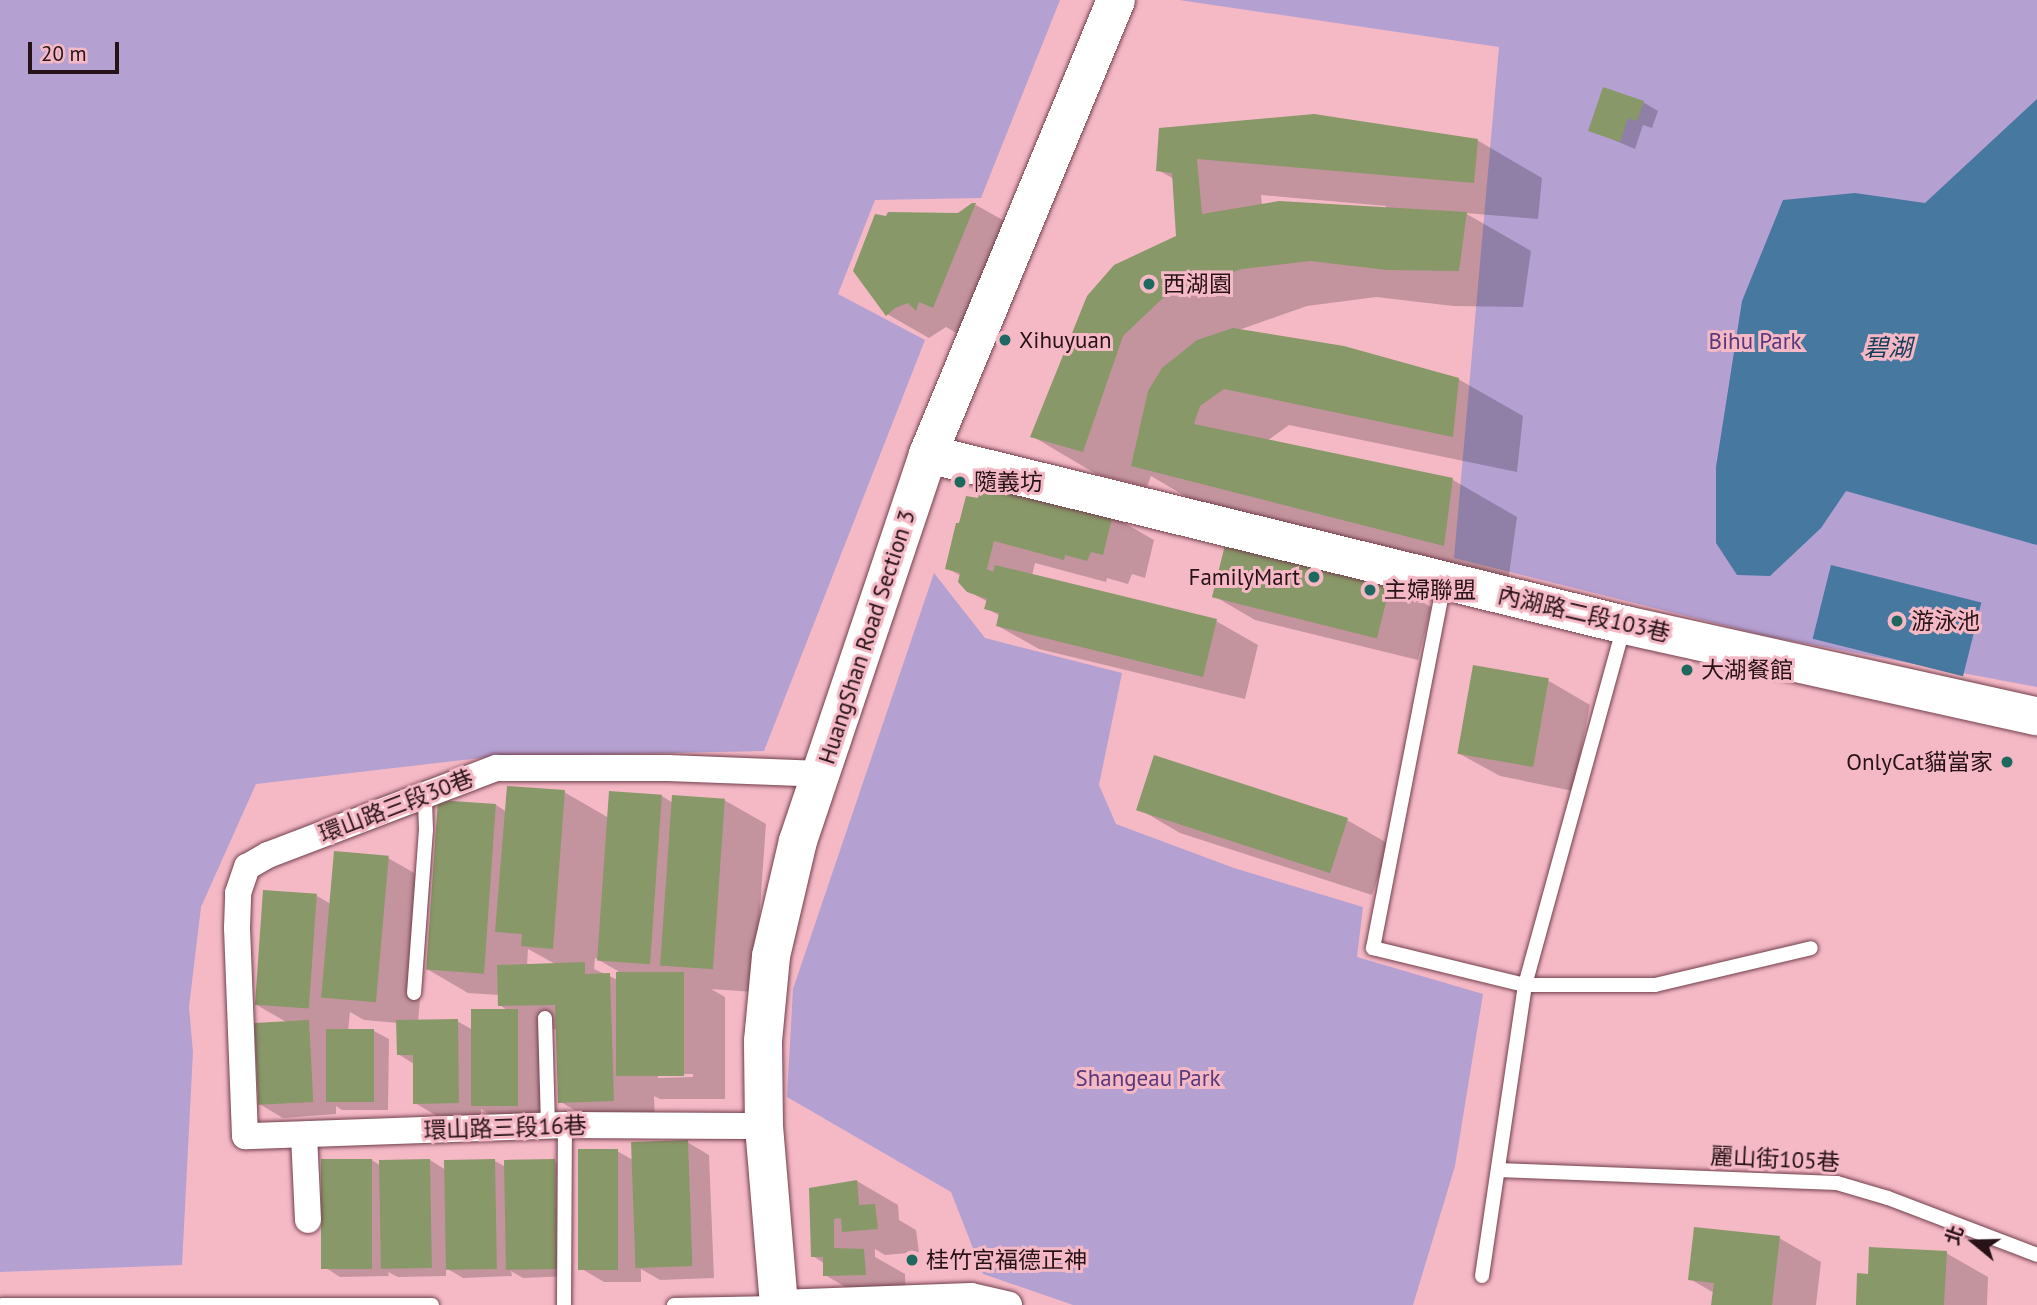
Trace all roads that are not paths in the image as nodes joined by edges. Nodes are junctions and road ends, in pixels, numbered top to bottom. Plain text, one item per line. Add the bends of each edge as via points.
1 (1116, 0) edge
2 (928, 454) junction
3 (1444, 581) junction
4 (1625, 625) junction
5 (2037, 716) edge
6 (821, 774) junction
7 (425, 795) junction
8 (1811, 948) dead end
9 (1525, 985) junction
10 (414, 993) dead end
11 (545, 1018) dead end
12 (556, 1125) junction
13 (764, 1126) junction
14 (304, 1135) junction
15 (246, 1136) joint
16 (1498, 1170) junction
17 (308, 1220) dead end
18 (2037, 1255) edge
19 (1482, 1276) dead end
20 (972, 1300) edge
21 (126, 1304) edge
22 (779, 1304) edge
23 (1004, 1304) edge
24 (2, 1305) edge
25 (432, 1305) edge
26 (565, 1305) edge
27 (674, 1305) edge

1 - 2 street, HuangShan Road Section 3
2 - 3 street, 內湖路二段103巷
2 - 6 street, HuangShan Road Section 3
3 - 4 street, 內湖路二段103巷
3 - 9 lane via 1373,948
4 - 5 street, 內湖路二段103巷
4 - 9 lane
6 - 7 street, 環山路三段30巷 via 496,768
6 - 13 street, HuangShan Road Section 3 via 771,956 763,1041
7 - 10 lane via 426,842
7 - 15 street, 環山路三段30巷 via 247,867 238,893 237,928
8 - 9 lane via 1656,985
9 - 16 lane
11 - 12 lane
12 - 13 street, 環山路三段16巷
12 - 14 street, 環山路三段16巷
12 - 26 lane
13 - 22 street, HuangShan Road Section 3
14 - 15 street, 環山路三段16巷
14 - 17 street
16 - 18 lane, 麗山街105巷 via 1837,1183
16 - 19 lane
20 - 22 street
20 - 23 street
21 - 24 lane
21 - 25 lane
22 - 27 lane

